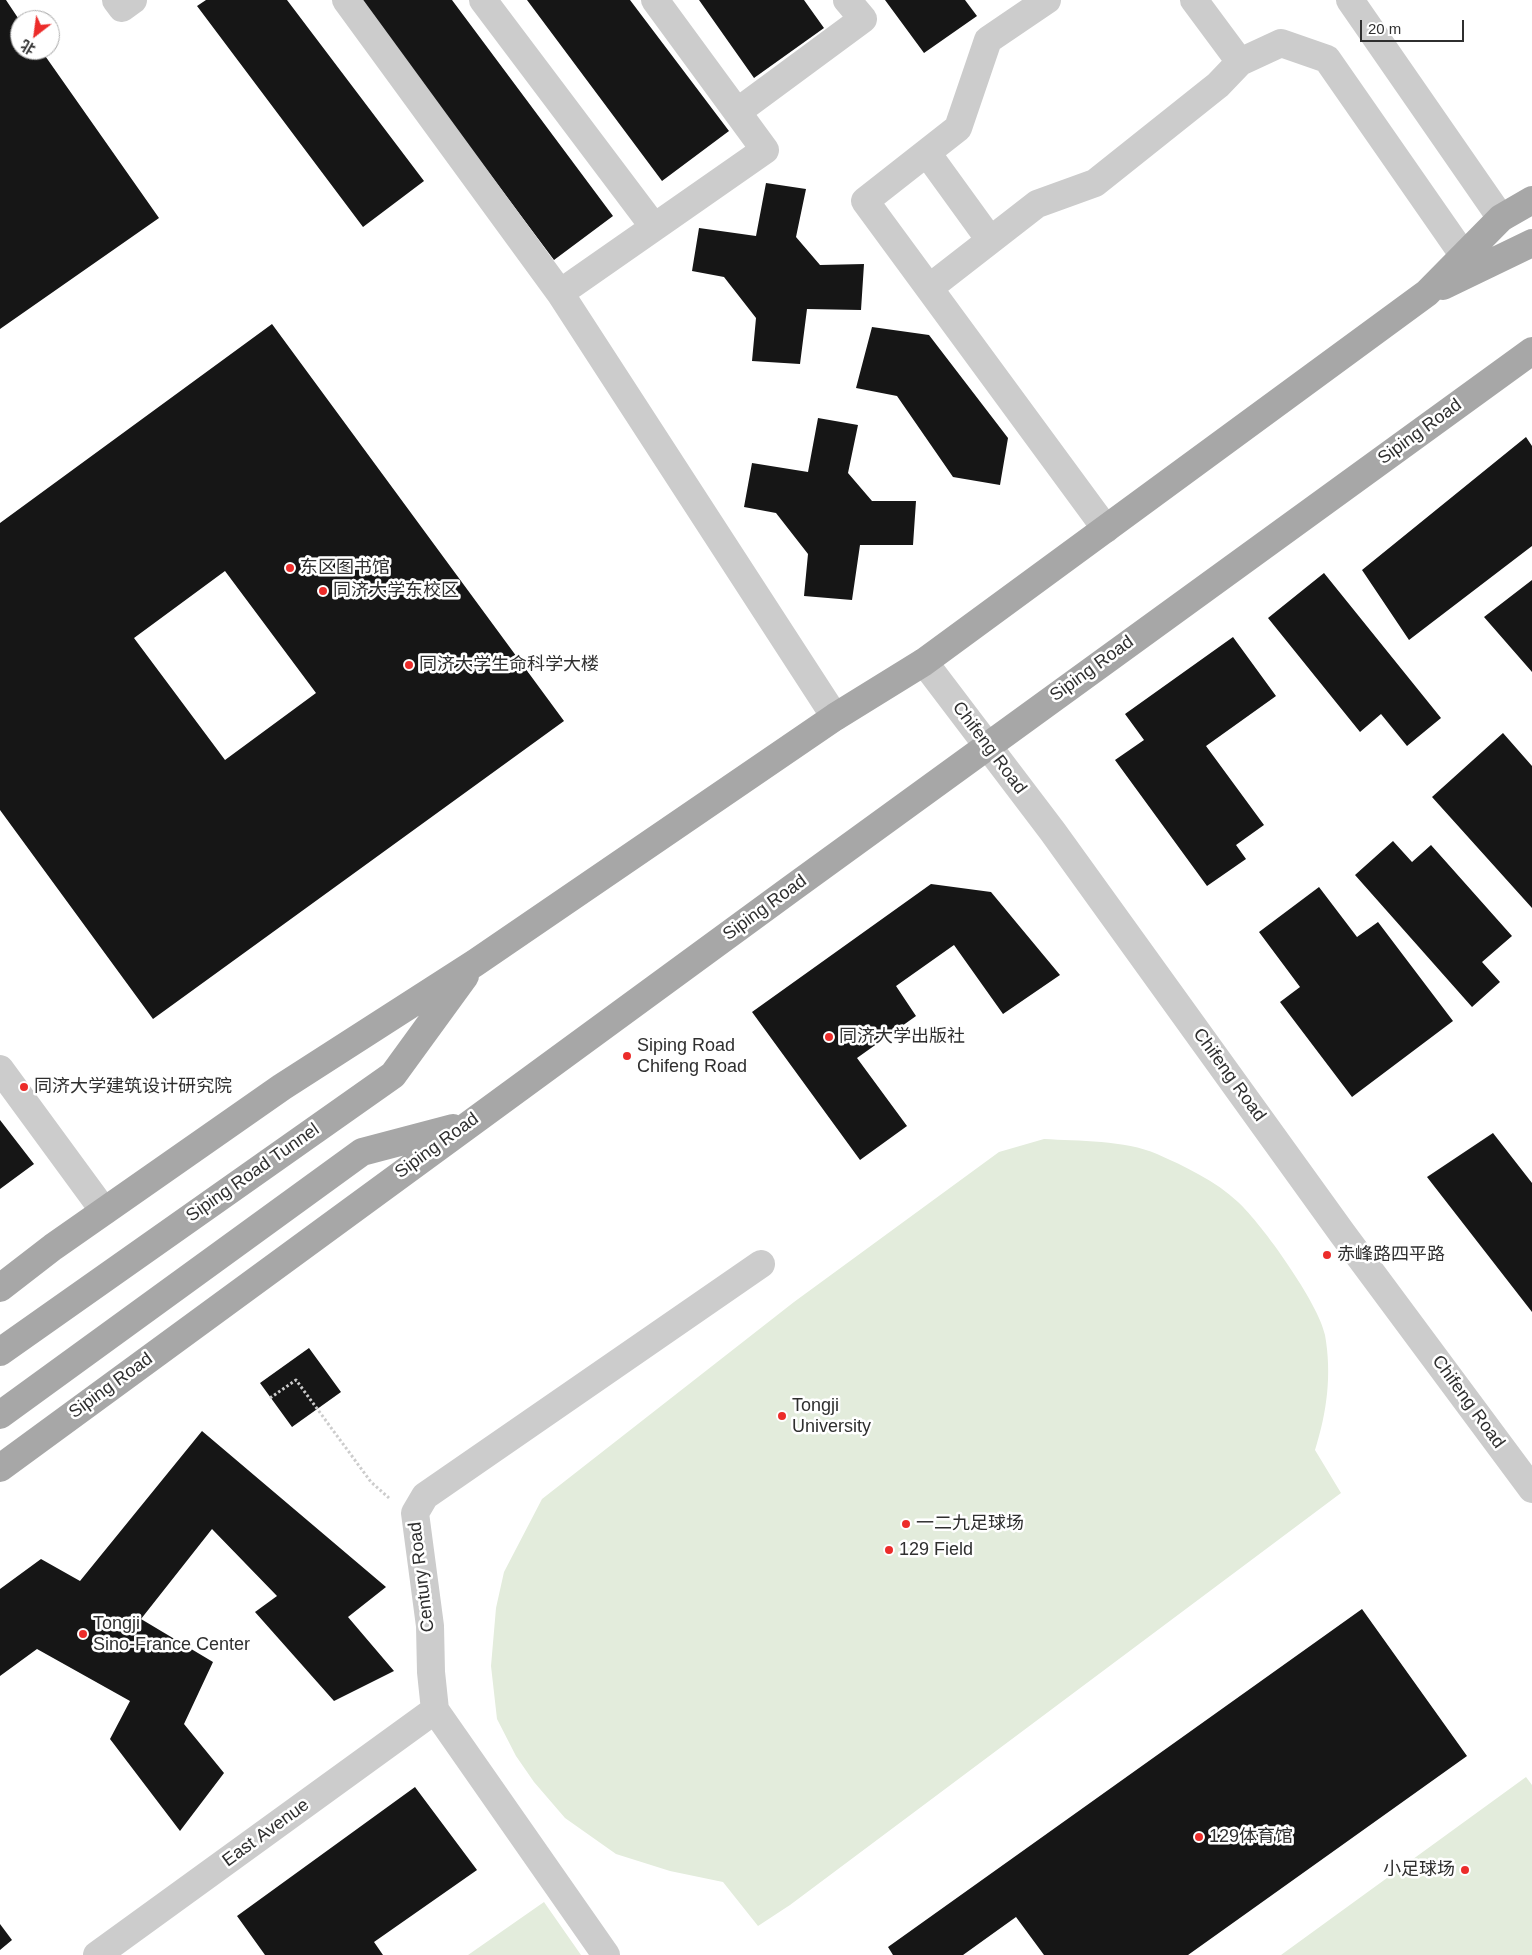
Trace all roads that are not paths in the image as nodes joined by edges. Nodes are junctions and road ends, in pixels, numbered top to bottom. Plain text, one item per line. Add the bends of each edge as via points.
1 (116, 0) edge
2 (133, 0) edge
3 (346, 0) edge
4 (483, 0) edge
5 (655, 0) edge
6 (847, 0) edge
7 (1046, 0) edge
8 (1194, 0) edge
9 (1351, 0) edge
10 (1240, 62) junction
11 (737, 112) junction
12 (927, 153) junction
13 (1532, 200) edge
14 (1501, 218) junction
15 (654, 227) junction
16 (990, 240) junction
17 (1532, 243) edge
18 (1464, 256) junction
19 (928, 288) junction
20 (560, 293) junction
21 (1427, 293) junction
22 (1532, 351) edge
23 (1106, 529) junction
24 (924, 662) junction
25 (835, 717) junction
26 (987, 745) junction
27 (475, 963) junction
28 (0, 1069) edge
29 (468, 1124) junction
30 (104, 1211) junction
31 (761, 1264) dead end
32 (0, 1288) edge
33 (0, 1352) edge
34 (0, 1414) edge
35 (0, 1468) edge
36 (1532, 1489) edge
37 (435, 1710) junction
38 (97, 1955) edge
39 (606, 1955) edge

1 - 2 street via 122,8
3 - 20 street
4 - 15 street
5 - 11 street
6 - 11 street via 863,19
7 - 12 street via 988,40 958,128
8 - 10 street
9 - 14 street
10 - 16 street via 1218,85 1096,183 1037,204
10 - 18 street via 1281,43 1327,59
11 - 15 street via 765,150
12 - 16 street
12 - 19 street via 864,201
13 - 14 main road
14 - 18 main road
15 - 20 street
16 - 19 street
17 - 21 main road
18 - 21 main road
19 - 23 street
20 - 25 street
21 - 23 main road
22 - 26 main road, Siping Road
23 - 24 main road
24 - 25 main road
24 - 26 street, Chifeng Road
25 - 27 main road
26 - 29 main road, Siping Road
26 - 36 street, Chifeng Road
27 - 30 main road via 282,1087
27 - 33 main road, Siping Road Tunnel via 393,1074
28 - 30 street
29 - 34 main road via 362,1152
29 - 35 main road, Siping Road
30 - 32 main road
31 - 37 street, Century Road via 425,1496 415,1513 430,1626
37 - 38 street, East Avenue
37 - 39 street, Century Road

